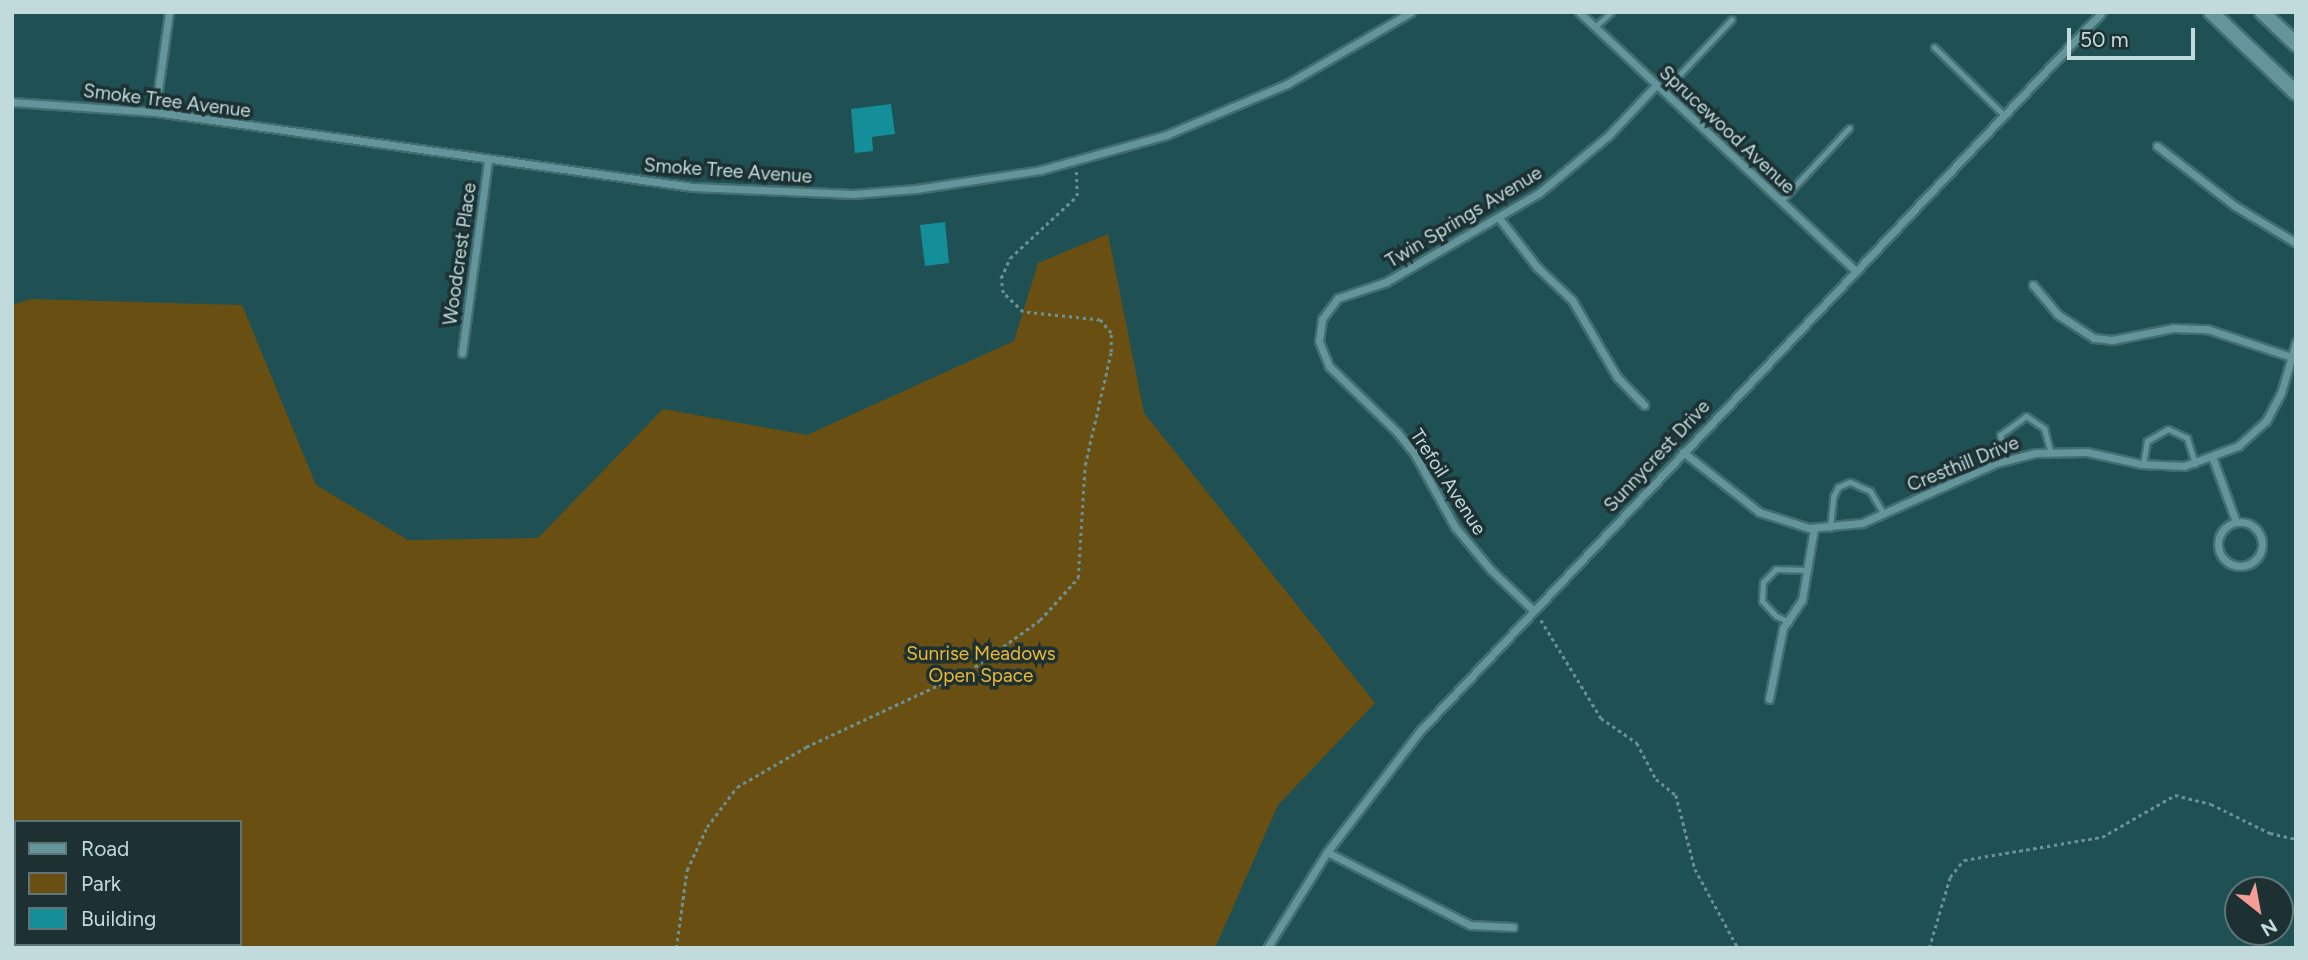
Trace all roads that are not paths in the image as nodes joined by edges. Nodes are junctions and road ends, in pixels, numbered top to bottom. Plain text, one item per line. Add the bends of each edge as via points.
1 (169, 12) edge
2 (1411, 12) edge
3 (1579, 12) edge
4 (1611, 12) edge
5 (2102, 12) edge
6 (2211, 12) edge
7 (2262, 12) edge
8 (1732, 19) dead end
9 (1595, 27) junction
10 (2296, 44) edge
11 (1934, 47) dead end
12 (1656, 85) junction
13 (1663, 92) junction
14 (2296, 93) edge
15 (12, 102) edge
16 (155, 112) junction
17 (2003, 114) junction
18 (1849, 128) dead end
19 (2157, 146) dead end
20 (488, 160) junction
21 (1781, 201) junction
22 (1499, 218) junction
23 (2296, 243) edge
24 (1854, 269) junction
25 (2033, 285) dead end
26 (1320, 335) joint
27 (2296, 342) edge
28 (462, 353) dead end
29 (2294, 358) junction
30 (1644, 405) dead end
31 (2050, 451) junction
32 (1682, 452) junction
33 (2213, 459) junction
34 (2006, 461) junction
35 (2143, 464) junction
36 (2194, 464) junction
37 (1883, 513) junction
38 (2236, 522) junction
39 (1814, 528) junction
40 (1830, 528) junction
41 (1807, 570) junction
42 (1534, 610) junction
43 (1790, 622) junction
44 (1769, 699) dead end
45 (1327, 852) junction
46 (1513, 927) dead end
47 (1267, 948) edge

1 - 16 street
2 - 20 street, Smoke Tree Avenue via 1345,53 1227,111 1073,162 916,189 797,194 693,187
3 - 9 street, Sprucewood Avenue
4 - 9 lane
5 - 17 street, Sunnycrest Drive
6 - 14 main road
7 - 10 main road
8 - 13 lane
9 - 12 street, Sprucewood Avenue
11 - 17 lane
12 - 13 street, Sprucewood Avenue
12 - 22 street, Twin Springs Avenue via 1577,164
13 - 21 street, Sprucewood Avenue
15 - 16 street, Smoke Tree Avenue
16 - 20 street, Smoke Tree Avenue
17 - 24 street, Sunnycrest Drive
18 - 21 lane
19 - 23 street via 2235,206
20 - 28 street, Woodcrest Place
21 - 24 street, Sprucewood Avenue
22 - 26 street, Twin Springs Avenue via 1385,282 1338,298 1322,319
22 - 30 street via 1537,267 1572,300 1617,377
24 - 32 street, Sunnycrest Drive
25 - 29 street via 2066,321 2094,338 2112,340 2173,328 2207,329
26 - 42 street, Trefoil Avenue via 1329,366 1415,453 1455,527 1491,570
27 - 29 street, Cresthill Drive
29 - 33 street, Cresthill Drive via 2266,421 2238,446
31 - 34 street, Cresthill Drive
31 - 34 lane via 2044,428 2026,416 2000,435
31 - 35 street, Cresthill Drive via 2088,452
32 - 39 street, Cresthill Drive via 1759,512 1787,525
32 - 42 street, Sunnycrest Drive
33 - 36 street, Cresthill Drive
33 - 38 street
34 - 37 street, Cresthill Drive
35 - 36 street, Cresthill Drive
35 - 36 lane via 2147,441 2168,429 2187,438
37 - 40 street, Cresthill Drive
37 - 40 lane via 1870,491 1850,482 1838,487 1833,497
38 - 38 street via 2250,524 2262,541 2259,556 2247,565 2232,564 2219,549 2224,529
39 - 40 street, Cresthill Drive
39 - 41 street
41 - 43 street via 1802,600
41 - 43 lane via 1776,569 1763,582 1762,601 1776,617
42 - 45 street, Sunnycrest Drive via 1419,732
43 - 44 street via 1783,628
45 - 46 street via 1470,925
45 - 47 street, Sunnycrest Drive

